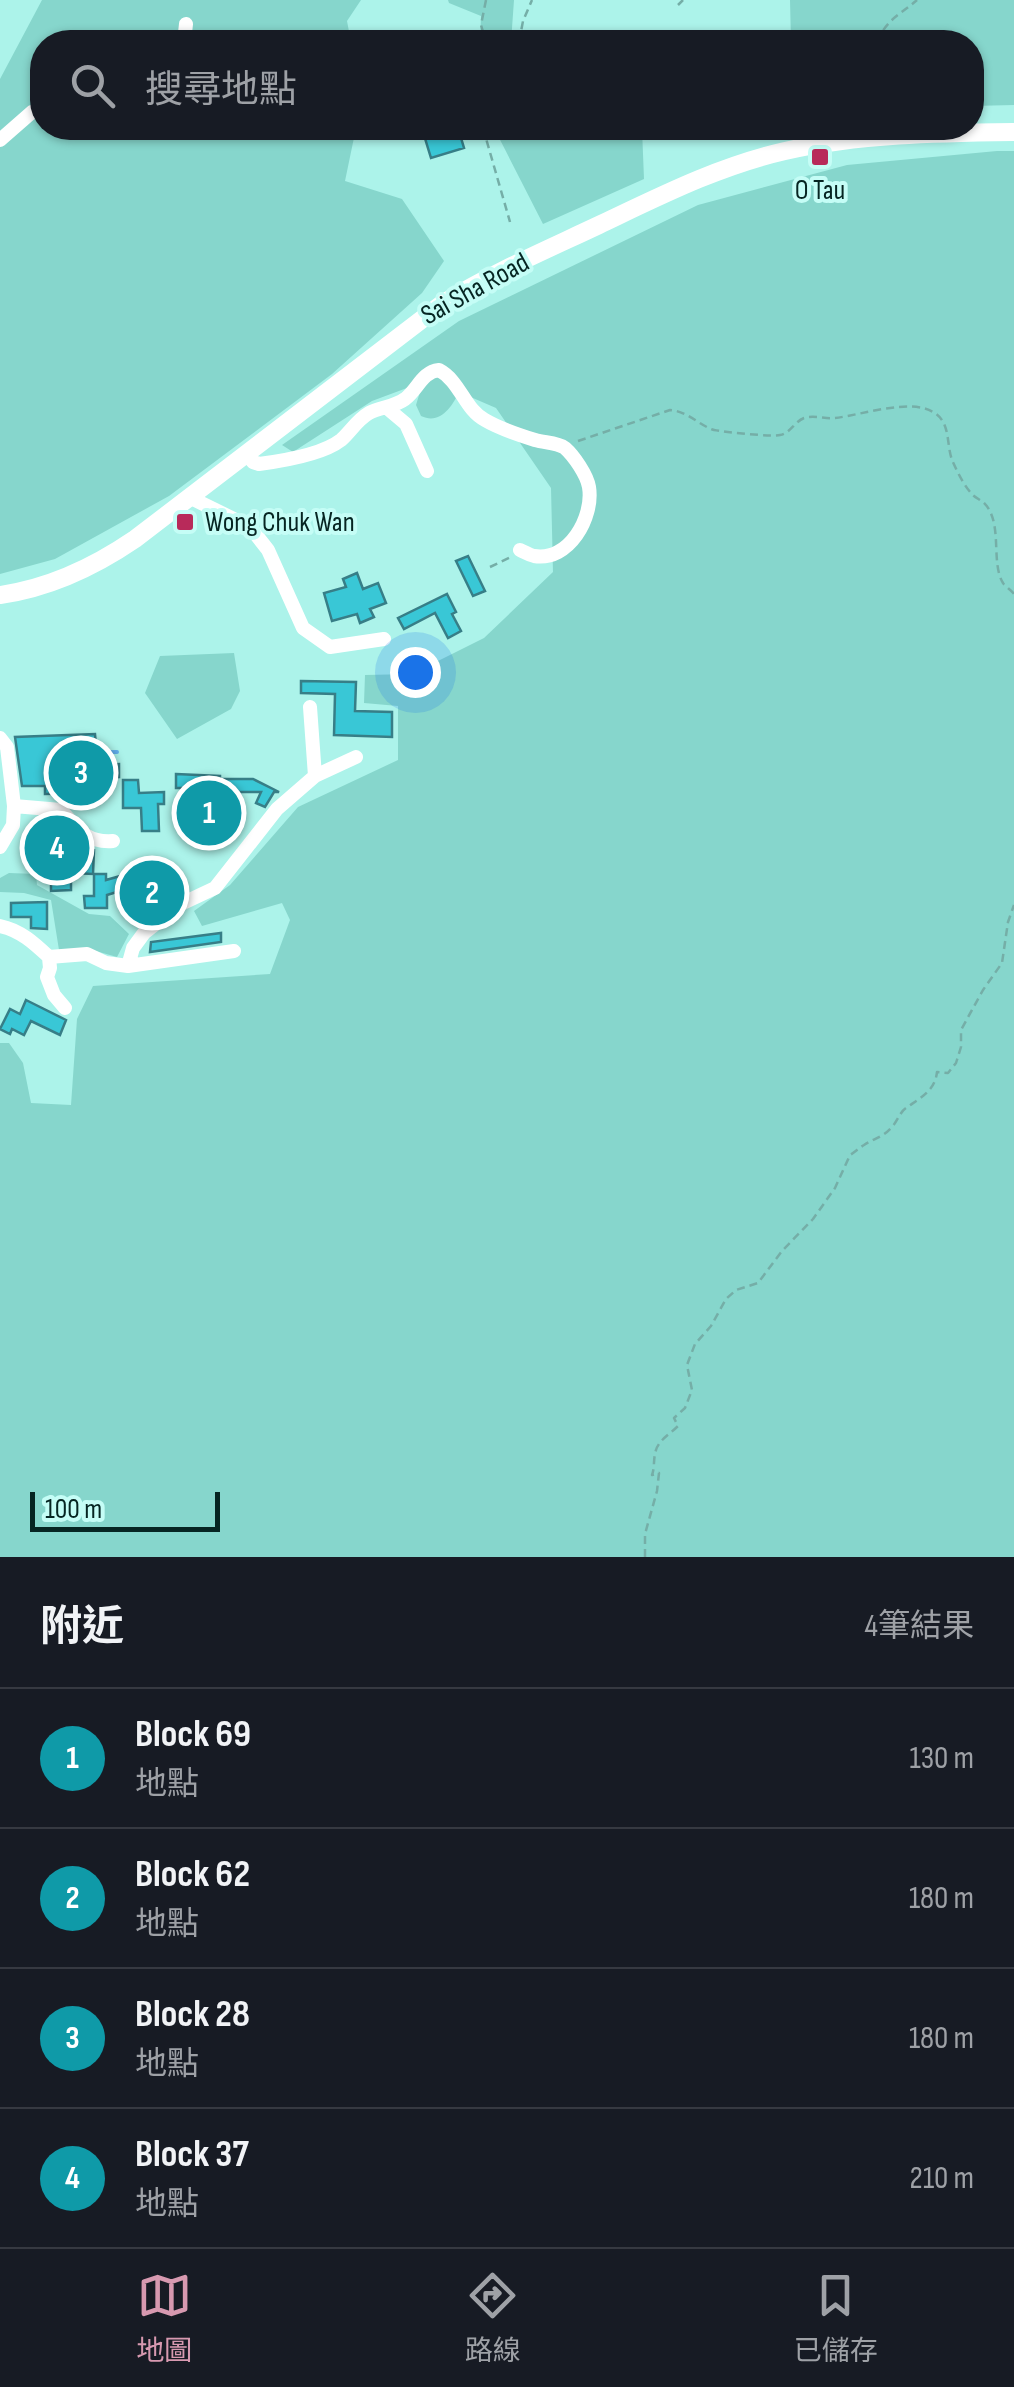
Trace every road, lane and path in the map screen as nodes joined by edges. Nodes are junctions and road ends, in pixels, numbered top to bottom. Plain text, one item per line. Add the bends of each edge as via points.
1 (486, 0) edge
2 (532, 0) edge
3 (684, 0) edge
4 (917, 0) edge
5 (678, 5) dead end
6 (186, 24) dead end
7 (185, 30) edge
8 (482, 30) edge
9 (521, 30) edge
10 (882, 30) edge
11 (30, 114) edge
12 (1014, 132) edge
13 (984, 133) edge
14 (0, 140) edge
15 (486, 140) edge
16 (865, 140) edge
17 (510, 222) dead end
18 (387, 408) junction
19 (563, 447) junction
20 (246, 453) junction
21 (427, 471) dead end
22 (189, 496) junction
23 (515, 554) joint
24 (490, 566) dead end
25 (1014, 594) edge
26 (0, 595) edge
27 (384, 640) dead end
28 (310, 708) dead end
29 (5, 748) edge
30 (356, 758) dead end
31 (315, 776) junction
32 (14, 806) junction
33 (112, 841) dead end
34 (0, 847) edge
35 (1014, 905) edge
36 (0, 926) edge
37 (234, 951) dead end
38 (49, 957) junction
39 (128, 966) junction
40 (65, 1008) dead end
41 (645, 1557) edge

1 - 8 path
2 - 9 path
3 - 5 path
4 - 10 path
6 - 7 street
11 - 14 street
12 - 13 main road, Sai Sha Road
15 - 17 path
16 - 20 main road, Sai Sha Road via 730,167 496,273 424,316
18 - 19 street via 439,370 486,425
18 - 20 street via 364,417 338,442 299,457 256,464
18 - 21 street via 406,424
19 - 23 street via 588,481 584,521 559,552
19 - 25 path via 670,410 719,431 765,436 788,432 809,417 929,410 946,427 960,476 989,511 1001,578
20 - 22 main road, Sai Sha Road
22 - 26 main road, Sai Sha Road via 92,565
22 - 27 street via 250,527 268,550 303,628 330,646
23 - 24 path
28 - 31 street
29 - 32 street
30 - 31 street
31 - 39 street via 276,810 216,888 144,933
32 - 33 street via 62,810 89,838
32 - 34 street via 13,825
35 - 41 path via 1002,964 961,1030 954,1067 937,1072 923,1097 891,1128 850,1155 813,1219 758,1283 726,1299 695,1344 687,1365 692,1390 674,1418 678,1426 656,1450 657,1492
36 - 38 street
37 - 39 street
38 - 39 street via 87,954
38 - 40 street via 47,977

